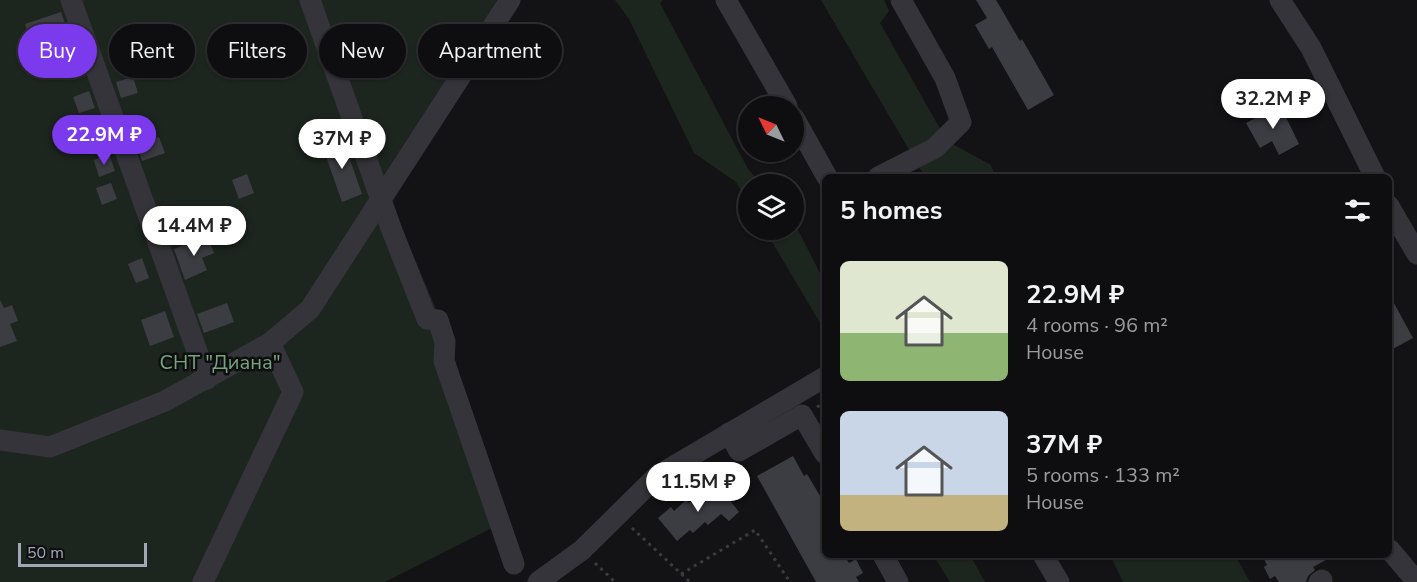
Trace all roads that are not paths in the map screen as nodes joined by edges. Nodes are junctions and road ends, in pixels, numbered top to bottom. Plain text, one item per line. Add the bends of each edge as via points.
1 (71, 0) edge
2 (310, 0) edge
3 (510, 0) edge
4 (726, 0) edge
5 (901, 0) edge
6 (1280, 0) edge
7 (781, 96) edge
8 (804, 136) edge
9 (825, 174) edge
10 (884, 174) edge
11 (1374, 174) edge
12 (381, 201) junction
13 (1392, 211) edge
14 (1417, 254) edge
15 (270, 343) junction
16 (207, 379) junction
17 (822, 379) edge
18 (729, 433) junction
19 (0, 440) edge
20 (822, 449) edge
21 (1392, 552) edge
22 (885, 558) edge
23 (1045, 558) edge
24 (514, 564) dead end
25 (203, 582) edge
26 (538, 582) edge
27 (898, 582) edge
28 (1059, 582) edge
29 (1417, 582) edge

1 - 16 street
2 - 12 street
3 - 12 street
4 - 7 street
5 - 10 street via 945,78 961,122 935,148
6 - 11 street via 1311,48
8 - 9 street
12 - 15 street via 310,309
12 - 24 street via 427,319 438,320 445,342 444,361
13 - 14 street
15 - 16 street
15 - 25 street via 293,392
16 - 19 street via 165,401 50,447
17 - 18 street
18 - 20 street via 739,451 802,415
18 - 26 street via 657,476 582,550
21 - 29 street
22 - 27 street
23 - 28 street

